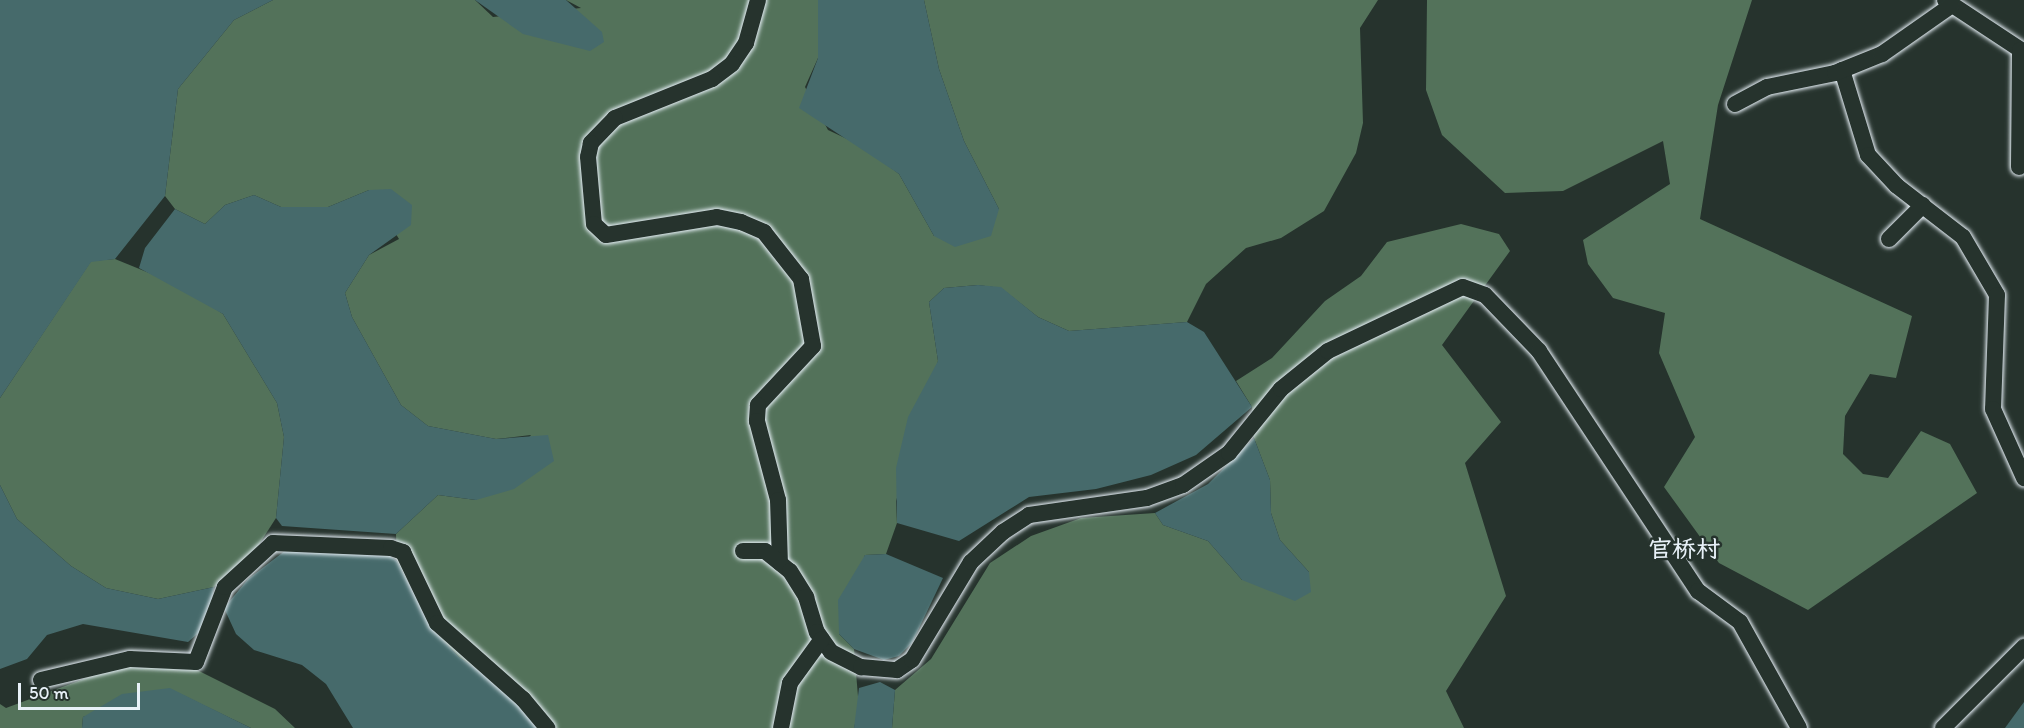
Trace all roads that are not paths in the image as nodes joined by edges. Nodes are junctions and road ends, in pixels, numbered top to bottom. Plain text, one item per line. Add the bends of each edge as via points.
1 (758, 0) edge
2 (1948, 3) edge
3 (2022, 51) edge
4 (1842, 70) junction
5 (1735, 104) dead end
6 (2019, 167) dead end
7 (1923, 205) junction
8 (1889, 238) dead end
9 (2024, 478) edge
10 (742, 551) dead end
11 (780, 563) junction
12 (822, 639) junction
13 (2024, 647) edge
14 (41, 680) dead end
15 (547, 728) edge
16 (781, 728) edge
17 (1799, 728) edge
18 (1943, 728) edge

1 - 11 street via 746,43 732,64 712,79 615,118 591,143 588,157 594,224 606,235 717,217 741,222 764,232 801,279 813,346 758,405 757,421 778,500
2 - 3 street
2 - 4 street via 1882,54
3 - 6 street
4 - 5 street via 1767,87
4 - 7 street via 1868,155
7 - 8 street
7 - 9 street via 1964,237 1997,295 1994,410
10 - 11 street via 765,551
11 - 12 street via 806,597
12 - 16 street via 790,683
12 - 17 street via 831,651 861,667 897,670 912,660 971,562 1003,532 1029,515 1147,498 1183,485 1229,453 1281,388 1328,351 1463,286 1485,295 1539,351 1698,591 1740,622
13 - 18 street
14 - 15 street via 130,659 196,662 225,587 273,543 391,548 403,552 437,623 523,699

